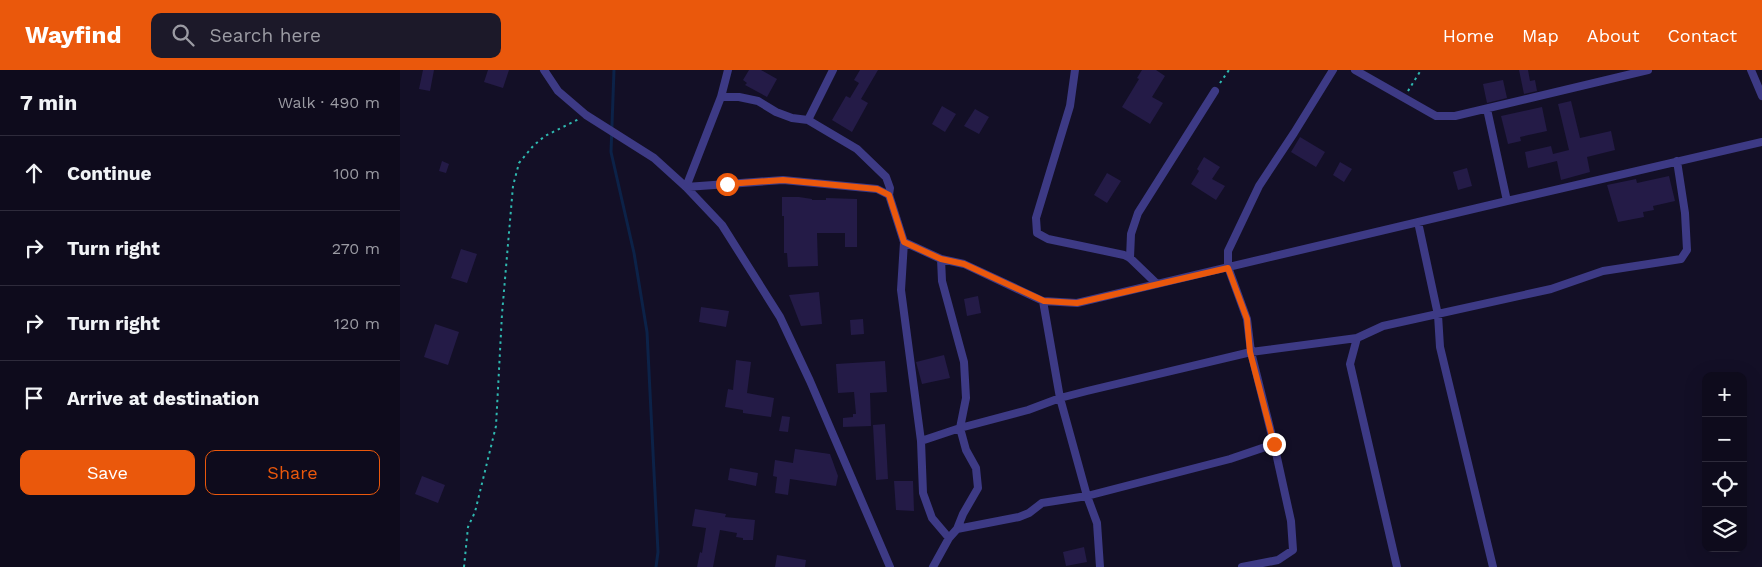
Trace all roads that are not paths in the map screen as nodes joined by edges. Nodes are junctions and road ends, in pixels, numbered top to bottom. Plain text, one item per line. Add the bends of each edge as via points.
1 (544, 70) edge
2 (728, 70) edge
3 (833, 70) edge
4 (1075, 70) edge
5 (1333, 70) edge
6 (1355, 70) edge
7 (1648, 70) edge
8 (1751, 70) edge
9 (1215, 91) road end
10 (1762, 96) edge
11 (721, 97) junction
12 (1487, 109) junction
13 (808, 120) junction
14 (1762, 142) edge
15 (1677, 161) junction
16 (686, 187) junction
17 (889, 195) junction
18 (1507, 201) junction
19 (1418, 222) junction
20 (904, 242) junction
21 (1130, 258) junction
22 (941, 259) junction
23 (1228, 268) junction
24 (1157, 284) junction
25 (1044, 301) junction
26 (1438, 315) junction
27 (1357, 338) junction
28 (1250, 352) junction
29 (1060, 398) junction
30 (960, 428) junction
31 (921, 441) junction
32 (1274, 444) junction
33 (1087, 496) junction
34 (957, 529) junction
35 (949, 538) junction
36 (890, 567) edge
37 (933, 567) edge
38 (1100, 567) edge
39 (1242, 567) edge
40 (1397, 567) edge
41 (1493, 567) edge

1 - 16 street via 558,91 586,115 654,158
2 - 11 street
3 - 13 street
4 - 21 street via 1070,106 1036,218 1037,233 1048,239
5 - 23 street via 1259,186 1228,251
6 - 12 street via 1436,116 1455,116
7 - 12 street
8 - 10 street
9 - 21 street via 1138,213 1131,234
11 - 13 street via 758,101 776,112
11 - 16 street
12 - 18 street
13 - 17 street via 857,149 886,177
14 - 15 street
15 - 18 street
15 - 26 street via 1687,250 1681,259 1602,271 1551,289
16 - 17 street via 783,180 877,189
16 - 36 street via 722,225 780,317
17 - 20 street
18 - 19 street
19 - 23 street
19 - 26 street
20 - 22 street
20 - 31 street via 901,290
21 - 24 street
22 - 25 street via 964,264
22 - 30 street via 942,281 964,362 966,398
23 - 24 street
23 - 28 street via 1247,319
24 - 25 street via 1077,303
25 - 29 street
26 - 27 street via 1383,326
26 - 41 street via 1440,347
27 - 28 street
27 - 40 street via 1350,364
28 - 29 street
28 - 32 street
29 - 30 street
29 - 33 street
30 - 31 street
30 - 34 street via 966,450 976,468 978,488
31 - 35 street via 925,500 932,518
32 - 33 street via 1230,459
32 - 39 street via 1294,550 1278,560
33 - 34 street via 1042,503 1019,517
33 - 38 street via 1096,523
34 - 35 street
35 - 37 street

